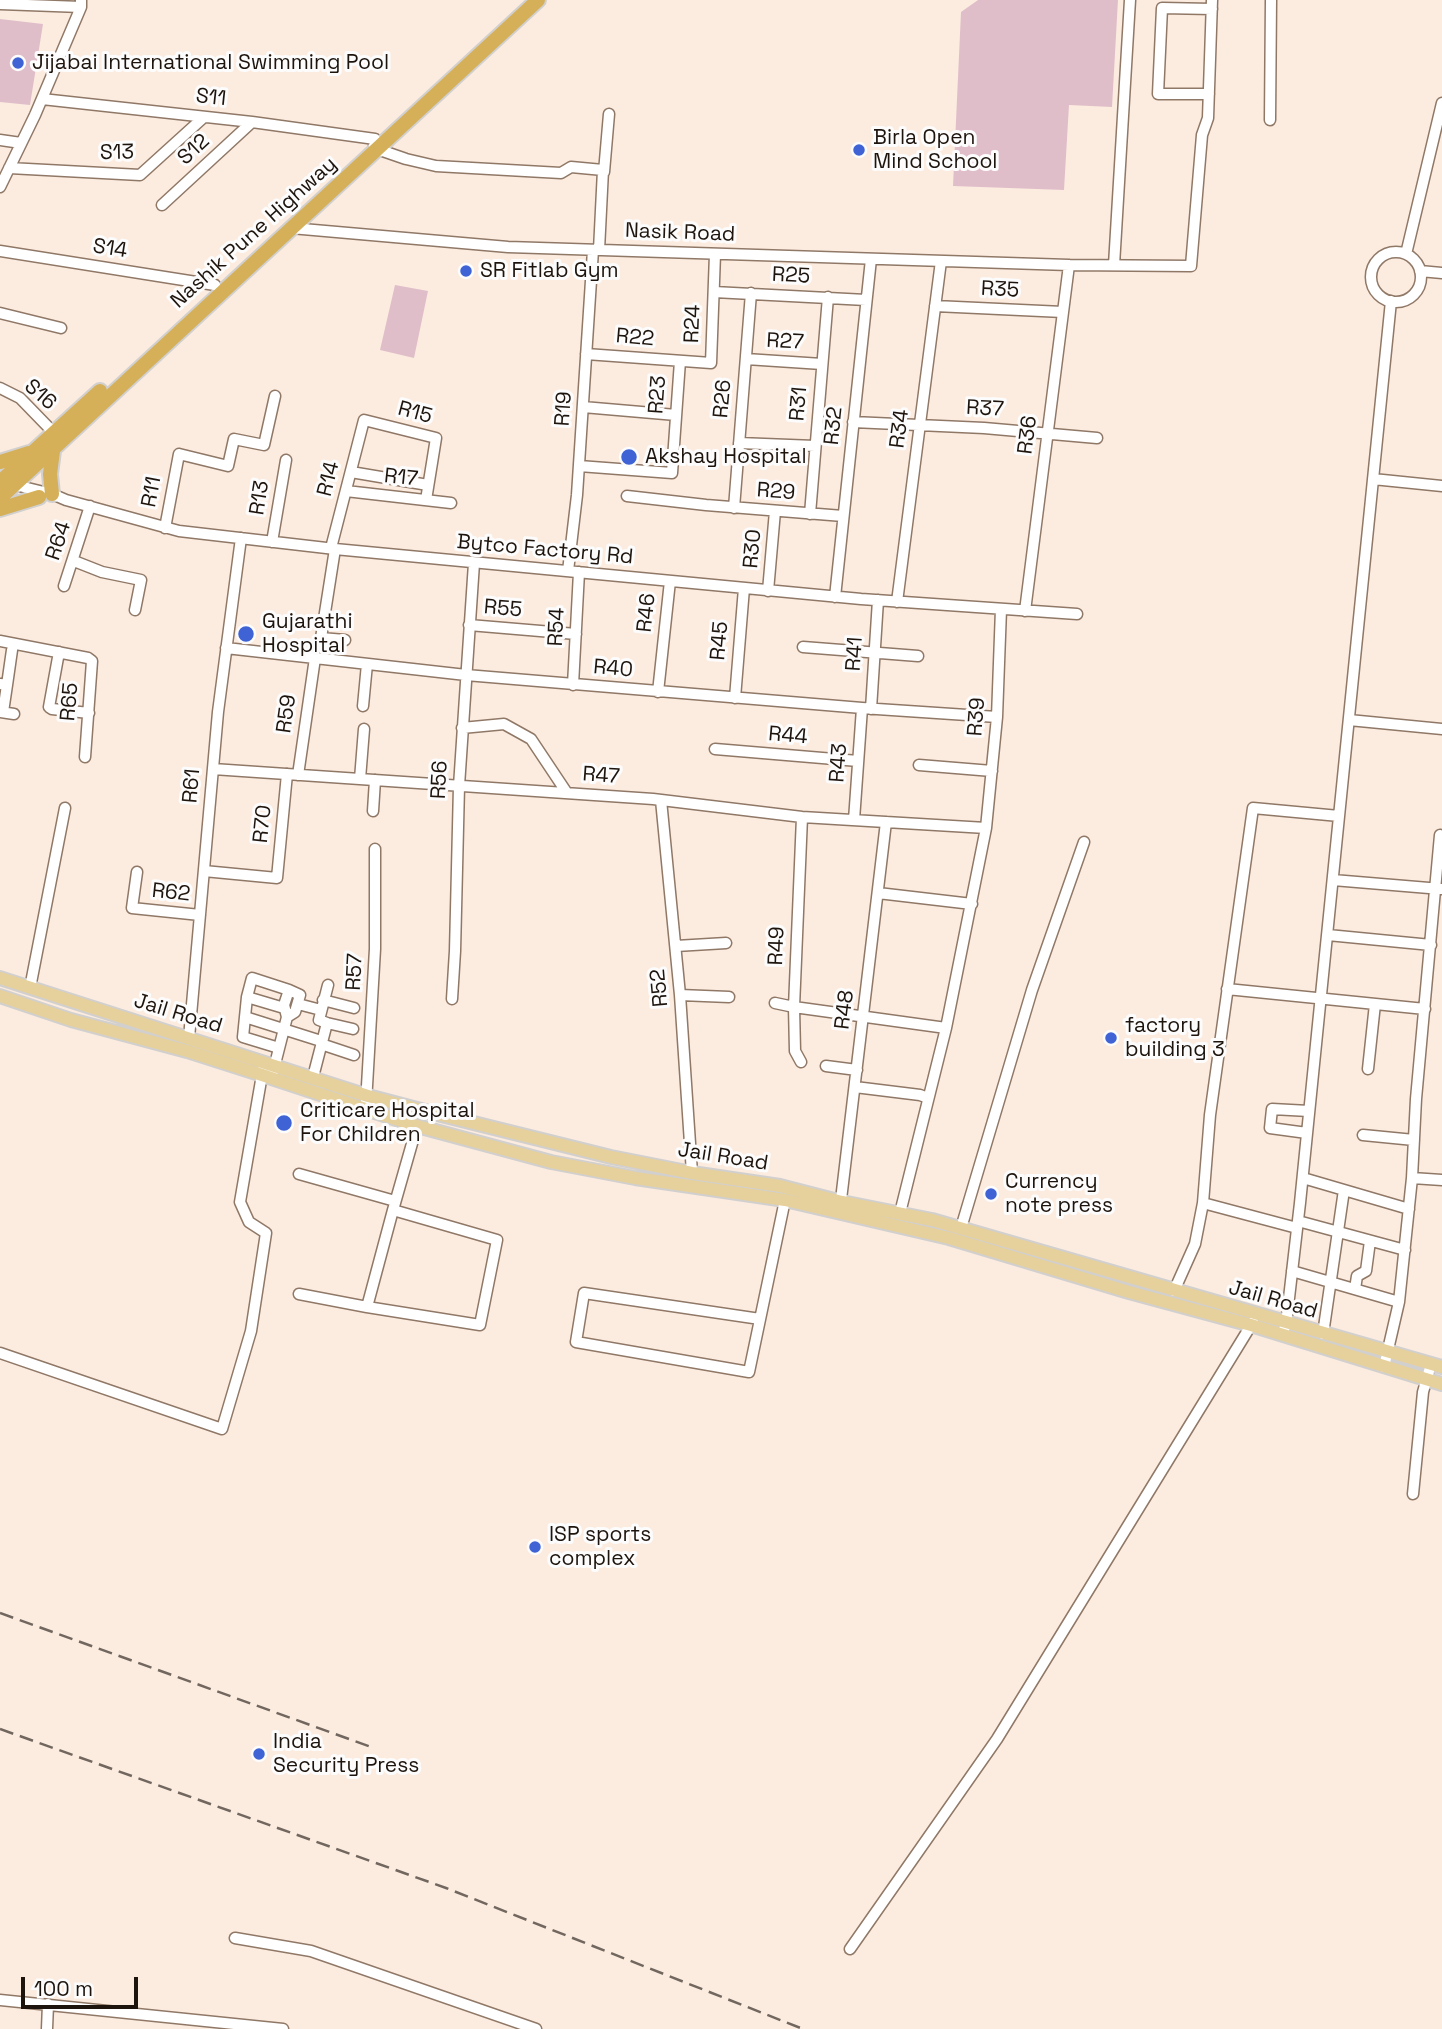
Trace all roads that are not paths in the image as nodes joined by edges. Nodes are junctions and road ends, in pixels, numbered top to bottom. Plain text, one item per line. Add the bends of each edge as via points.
1 (526, 0) edge
2 (538, 0) edge
3 (1130, 0) edge
4 (1272, 0) edge
5 (81, 3) edge
6 (0, 4) edge
7 (1212, 5) edge
8 (1209, 94) junction
9 (42, 99) junction
10 (1442, 103) edge
11 (609, 114) dead end
12 (204, 117) junction
13 (1270, 120) dead end
14 (253, 122) junction
15 (0, 140) edge
16 (22, 143) junction
17 (374, 144) junction
18 (9, 168) junction
19 (604, 172) junction
20 (0, 187) edge
21 (162, 205) dead end
22 (290, 228) junction
23 (596, 250) junction
24 (0, 251) edge
25 (715, 254) junction
26 (1406, 254) junction
27 (871, 259) junction
28 (941, 261) junction
29 (1069, 265) junction
30 (1114, 265) junction
31 (1420, 271) junction
32 (1442, 273) edge
33 (215, 285) junction
34 (714, 292) junction
35 (751, 293) junction
36 (828, 297) junction
37 (866, 300) junction
38 (1391, 301) junction
39 (935, 306) junction
40 (1063, 312) junction
41 (0, 313) edge
42 (61, 328) dead end
43 (586, 354) junction
44 (746, 359) junction
45 (680, 361) junction
46 (822, 364) junction
47 (0, 388) edge
48 (275, 396) dead end
49 (583, 407) junction
50 (676, 415) junction
51 (364, 420) joint
52 (853, 422) junction
53 (920, 425) junction
54 (1048, 432) junction
55 (54, 433) junction
56 (1097, 438) dead end
57 (739, 443) junction
58 (815, 446) junction
59 (53, 451) junction
60 (33, 452) junction
61 (286, 460) dead end
62 (0, 462) edge
63 (579, 466) junction
64 (351, 472) junction
65 (1373, 479) junction
66 (428, 485) junction
67 (1442, 485) edge
68 (3, 487) edge
69 (346, 491) junction
70 (627, 496) dead end
71 (52, 497) junction
72 (426, 500) junction
73 (451, 503) dead end
74 (90, 506) junction
75 (734, 508) junction
76 (0, 509) edge
77 (775, 511) junction
78 (810, 514) junction
79 (843, 516) junction
80 (165, 528) junction
81 (241, 538) junction
82 (272, 542) junction
83 (333, 549) junction
84 (74, 561) junction
85 (474, 563) junction
86 (568, 571) junction
87 (579, 572) junction
88 (670, 581) junction
89 (64, 586) dead end
90 (744, 588) junction
91 (768, 591) junction
92 (835, 597) junction
93 (878, 600) junction
94 (897, 602) junction
95 (1001, 609) junction
96 (135, 610) dead end
97 (1025, 611) junction
98 (1077, 614) dead end
99 (470, 625) junction
100 (576, 634) junction
101 (345, 640) dead end
102 (0, 641) edge
103 (803, 647) dead end
104 (226, 648) junction
105 (12, 650) dead end
106 (59, 652) junction
107 (874, 653) junction
108 (918, 656) dead end
109 (315, 658) junction
110 (367, 664) junction
111 (466, 675) junction
112 (4, 684) edge
113 (573, 685) junction
114 (658, 692) junction
115 (735, 698) junction
116 (363, 706) dead end
117 (866, 709) junction
118 (6, 713) edge
119 (89, 713) junction
120 (997, 717) junction
121 (1349, 720) junction
122 (462, 728) junction
123 (364, 729) dead end
124 (1442, 729) edge
125 (715, 749) dead end
126 (85, 757) dead end
127 (858, 761) junction
128 (919, 765) dead end
129 (213, 769) junction
130 (992, 771) junction
131 (293, 774) junction
132 (360, 779) junction
133 (375, 780) junction
134 (459, 786) junction
135 (567, 793) junction
136 (661, 800) junction
137 (65, 808) dead end
138 (373, 811) dead end
139 (1339, 816) junction
140 (802, 817) junction
141 (854, 820) junction
142 (886, 822) junction
143 (986, 828) junction
144 (1440, 835) edge
145 (1084, 842) dead end
146 (375, 849) dead end
147 (204, 871) junction
148 (137, 872) dead end
149 (1333, 880) junction
150 (1439, 889) edge
151 (878, 893) junction
152 (972, 904) junction
153 (200, 915) junction
154 (1328, 935) junction
155 (726, 943) dead end
156 (1431, 945) junction
157 (676, 946) junction
158 (0, 978) edge
159 (328, 985) dead end
160 (30, 988) junction
161 (289, 989) junction
162 (1227, 989) junction
163 (680, 995) junction
164 (0, 996) edge
165 (247, 997) junction
166 (729, 997) dead end
167 (1321, 998) junction
168 (452, 999) dead end
169 (775, 1003) dead end
170 (298, 1004) junction
171 (1375, 1004) junction
172 (322, 1005) junction
173 (794, 1007) junction
174 (354, 1008) dead end
175 (1425, 1009) junction
176 (285, 1012) junction
177 (863, 1016) junction
178 (245, 1017) junction
179 (327, 1023) junction
180 (946, 1028) junction
181 (284, 1029) junction
182 (353, 1029) dead end
183 (189, 1038) junction
184 (321, 1042) junction
185 (279, 1048) junction
186 (354, 1055) dead end
187 (801, 1062) dead end
188 (270, 1063) junction
189 (826, 1066) dead end
190 (1368, 1069) dead end
191 (857, 1070) junction
192 (267, 1077) junction
193 (313, 1077) junction
194 (855, 1087) junction
195 (368, 1096) junction
196 (929, 1098) junction
197 (364, 1110) junction
198 (1310, 1111) junction
199 (417, 1126) junction
200 (1307, 1133) junction
201 (1363, 1135) dead end
202 (1414, 1140) junction
203 (611, 1157) junction
204 (607, 1173) junction
205 (692, 1173) junction
206 (299, 1174) dead end
207 (1303, 1178) junction
208 (1412, 1178) junction
209 (1442, 1180) edge
210 (1344, 1190) junction
211 (785, 1200) junction
212 (1203, 1203) junction
213 (394, 1206) junction
214 (840, 1208) junction
215 (1409, 1209) junction
216 (900, 1213) junction
217 (1297, 1225) junction
218 (961, 1228) junction
219 (1338, 1232) junction
220 (1370, 1241) junction
221 (1405, 1250) junction
222 (1102, 1270) junction
223 (1292, 1271) junction
224 (1097, 1282) junction
225 (1330, 1282) junction
226 (1355, 1289) junction
227 (1174, 1291) junction
228 (299, 1294) dead end
229 (1399, 1301) junction
230 (367, 1307) junction
231 (760, 1319) junction
232 (1254, 1320) junction
233 (1284, 1329) junction
234 (1323, 1334) junction
235 (0, 1353) edge
236 (1387, 1353) junction
237 (1436, 1366) edge
238 (1384, 1367) junction
239 (1427, 1380) junction
240 (1442, 1384) edge
241 (1413, 1494) dead end
242 (234, 1938) dead end
243 (850, 1949) dead end
244 (0, 2000) edge
245 (48, 2004) junction
246 (47, 2029) edge
247 (284, 2029) edge
248 (536, 2029) edge

1 - 17 highway, Nashik Pune Highway
2 - 17 highway, Nashik Pune Highway
3 - 30 street
4 - 13 street
5 - 6 street
5 - 9 street
7 - 8 street
7 - 8 street via 1162,8 1158,94
8 - 30 street, Nasik Road via 1191,266
9 - 12 street, S11
9 - 16 street
10 - 26 street
11 - 19 street, R19
12 - 14 street, S11
12 - 18 street, S13 via 140,175
14 - 17 street, S11
14 - 21 street, S12
15 - 16 street
16 - 18 street
17 - 19 street, S11 via 436,166 561,173 576,167
17 - 22 highway, Nashik Pune Highway
17 - 33 highway, Nashik Pune Highway
18 - 20 street
19 - 23 street, R19
22 - 23 street, Nasik Road
22 - 59 highway, Nashik Pune Highway
23 - 25 street, Nasik Road
23 - 43 street, R19
24 - 33 street, S14
25 - 27 street, Nasik Road
25 - 34 street, R24
26 - 31 street
26 - 38 street via 1390,253 1374,266 1374,288
27 - 28 street, Nasik Road
27 - 37 street, R32
28 - 29 street, Nasik Road
28 - 39 street, R34
29 - 30 street, Nasik Road
29 - 40 street, R36
31 - 32 street
31 - 38 street via 1414,295
33 - 55 highway, Nashik Pune Highway
34 - 35 street, R25
34 - 45 street, R24 via 711,363
35 - 36 street, R25
35 - 44 street, R26
36 - 37 street, R25
36 - 46 street, R31
37 - 52 street, R32
38 - 65 street
39 - 40 street, R35
39 - 53 street, R34
40 - 54 street, R36
41 - 42 street
43 - 45 street, R22
43 - 49 street, R19
44 - 46 street, R27
44 - 57 street, R26
45 - 50 street, R23
46 - 58 street, R31
47 - 55 street, S16 via 20,398
48 - 80 street, R11 via 264,445 234,439 228,466 179,454
49 - 50 street
49 - 63 street, R19
50 - 63 street, R23 via 672,473
51 - 64 street, R14
51 - 66 street, R15 via 436,438
52 - 53 street, R37
52 - 79 street, R32
53 - 54 street, R37
53 - 94 street, R34
54 - 56 street, R37
54 - 97 street, R36
55 - 60 highway, Nashik Pune Highway
57 - 58 street
57 - 75 street, R26
58 - 78 street, R31
59 - 68 highway, Nashik Pune Highway
59 - 71 highway
60 - 62 highway
60 - 68 highway, Nashik Pune Highway
61 - 82 street, R13
63 - 86 street, R19
64 - 66 street
64 - 69 street, R14
65 - 67 street
65 - 121 street
66 - 72 street, R15
68 - 71 street, Bytco Factory Rd
69 - 72 street, R17
69 - 83 street, R14
70 - 75 street, R29
71 - 74 street, Bytco Factory Rd
71 - 76 highway
72 - 73 street, R17
74 - 80 street, Bytco Factory Rd
74 - 84 street, R64
75 - 77 street, R29
77 - 78 street, R29
77 - 91 street, R30
78 - 79 street, R29
79 - 92 street, R32
80 - 81 street, Bytco Factory Rd
81 - 82 street, Bytco Factory Rd
81 - 104 street, R61
82 - 83 street, Bytco Factory Rd
83 - 85 street, Bytco Factory Rd
83 - 101 street, R14 via 321,638
84 - 89 street, R64
84 - 96 street via 141,580
85 - 86 street, Bytco Factory Rd
85 - 99 street, R56
86 - 87 street, Bytco Factory Rd
87 - 88 street, Bytco Factory Rd
87 - 100 street, R54
88 - 90 street, Bytco Factory Rd
88 - 114 street, R46
90 - 91 street, Bytco Factory Rd
90 - 115 street, R45
91 - 92 street, Bytco Factory Rd
92 - 93 street, Bytco Factory Rd
93 - 94 street, Bytco Factory Rd
93 - 107 street, R41
94 - 95 street, Bytco Factory Rd
95 - 97 street, Bytco Factory Rd
95 - 120 street, R39
97 - 98 street, Bytco Factory Rd
99 - 100 street, R55
99 - 111 street, R56
100 - 113 street, R54
102 - 106 street, R65
103 - 107 street
104 - 109 street, R40
104 - 129 street, R61
105 - 112 street
106 - 119 street, R65 via 92,661
106 - 119 street via 49,707
107 - 108 street
107 - 117 street, R41
109 - 110 street, R40
109 - 131 street, R59
110 - 111 street, R40
110 - 116 street
111 - 113 street, R40
111 - 122 street, R56
112 - 118 street
113 - 114 street, R40
114 - 115 street, R40
115 - 117 street, R40
117 - 120 street, R40
117 - 127 street, R43
119 - 126 street, R65
120 - 130 street, R39
121 - 124 street
121 - 139 street
122 - 134 street, R56
122 - 135 street via 504,724 531,739
123 - 132 street
125 - 127 street, R44
127 - 141 street, R43
128 - 130 street
129 - 131 street, R47
129 - 147 street, R61
130 - 143 street, R39
131 - 132 street, R47
131 - 147 street, R70 via 276,877
132 - 133 street, R47
133 - 134 street, R47
133 - 138 street
134 - 135 street, R47
134 - 168 street, R56
135 - 136 street, R47
136 - 140 street, R47
136 - 157 street, R52
137 - 160 street
139 - 149 street
139 - 162 street via 1253,808
140 - 141 street, R47
140 - 173 street, R49
141 - 142 street, R47
142 - 143 street, R47
142 - 151 street, R48
143 - 152 street, R39
144 - 150 street
145 - 218 street via 1032,990
146 - 195 street, R57
147 - 153 street, R61
148 - 153 street, R62 via 132,908
149 - 150 street
149 - 154 street
150 - 156 street
151 - 152 street
151 - 177 street, R48
152 - 180 street, R39
153 - 183 street, R61
154 - 156 street
154 - 167 street
155 - 157 street
156 - 175 street
157 - 163 street, R52
158 - 160 main road, Jail Road
159 - 172 street
160 - 183 main road, Jail Road
161 - 165 street via 252,978
161 - 170 street via 299,993
161 - 176 street
162 - 167 street
162 - 212 street
163 - 166 street
163 - 205 street, R52
164 - 192 main road
165 - 176 street
165 - 178 street
167 - 171 street
167 - 198 street
169 - 173 street
170 - 172 street
170 - 176 street via 295,1012
171 - 175 street
171 - 190 street
172 - 174 street
172 - 179 street via 319,1021
173 - 177 street
173 - 187 street, R49 via 795,1051
175 - 202 street
176 - 181 street
177 - 180 street
177 - 191 street, R48
178 - 181 street
178 - 185 street via 243,1037
179 - 182 street
179 - 184 street
180 - 196 street, R39
181 - 184 street
181 - 185 street
183 - 188 main road, Jail Road
184 - 186 street
184 - 193 street
185 - 188 street
188 - 192 street
188 - 193 main road, Jail Road
189 - 191 street
191 - 194 street, R48
192 - 197 main road
192 - 235 street via 240,1202 249,1222 266,1233 251,1331 222,1429
193 - 195 main road, Jail Road
194 - 196 street
194 - 214 street, R48
195 - 197 street, R57
195 - 203 main road, Jail Road
196 - 216 street, R39
197 - 199 main road
198 - 200 street
198 - 200 street via 1272,1109 1270,1128
199 - 204 main road
199 - 213 street
200 - 207 street
201 - 202 street
202 - 208 street
203 - 204 main road
203 - 205 main road, Jail Road
204 - 211 main road
205 - 214 main road, Jail Road via 780,1186
206 - 213 street
207 - 210 street
207 - 217 street
208 - 209 street
208 - 215 street
210 - 215 street
210 - 219 street
211 - 214 main road
211 - 231 street
212 - 217 street
212 - 227 street via 1195,1244
213 - 230 street
213 - 230 street via 498,1240 480,1325
214 - 216 main road, Jail Road
214 - 224 main road
215 - 221 street
216 - 218 main road, Jail Road
217 - 219 street
217 - 223 street
218 - 222 main road, Jail Road
219 - 220 street
219 - 225 street
220 - 221 street
220 - 226 street via 1366,1271 1357,1276
221 - 229 street
222 - 224 main road
222 - 227 main road, Jail Road
223 - 225 street
223 - 233 street
224 - 232 main road
225 - 226 street
225 - 234 street
226 - 229 street
227 - 232 main road, Jail Road
228 - 230 street
229 - 236 street
231 - 231 street via 749,1372 576,1342 584,1293
232 - 233 main road, Jail Road
232 - 243 street via 997,1739
233 - 234 main road, Jail Road
233 - 238 main road
234 - 236 main road, Jail Road
236 - 237 main road, Jail Road
236 - 238 street
237 - 239 street
238 - 239 main road
239 - 240 main road
239 - 241 street
242 - 248 street via 311,1951
244 - 245 street
245 - 246 street
245 - 247 street

